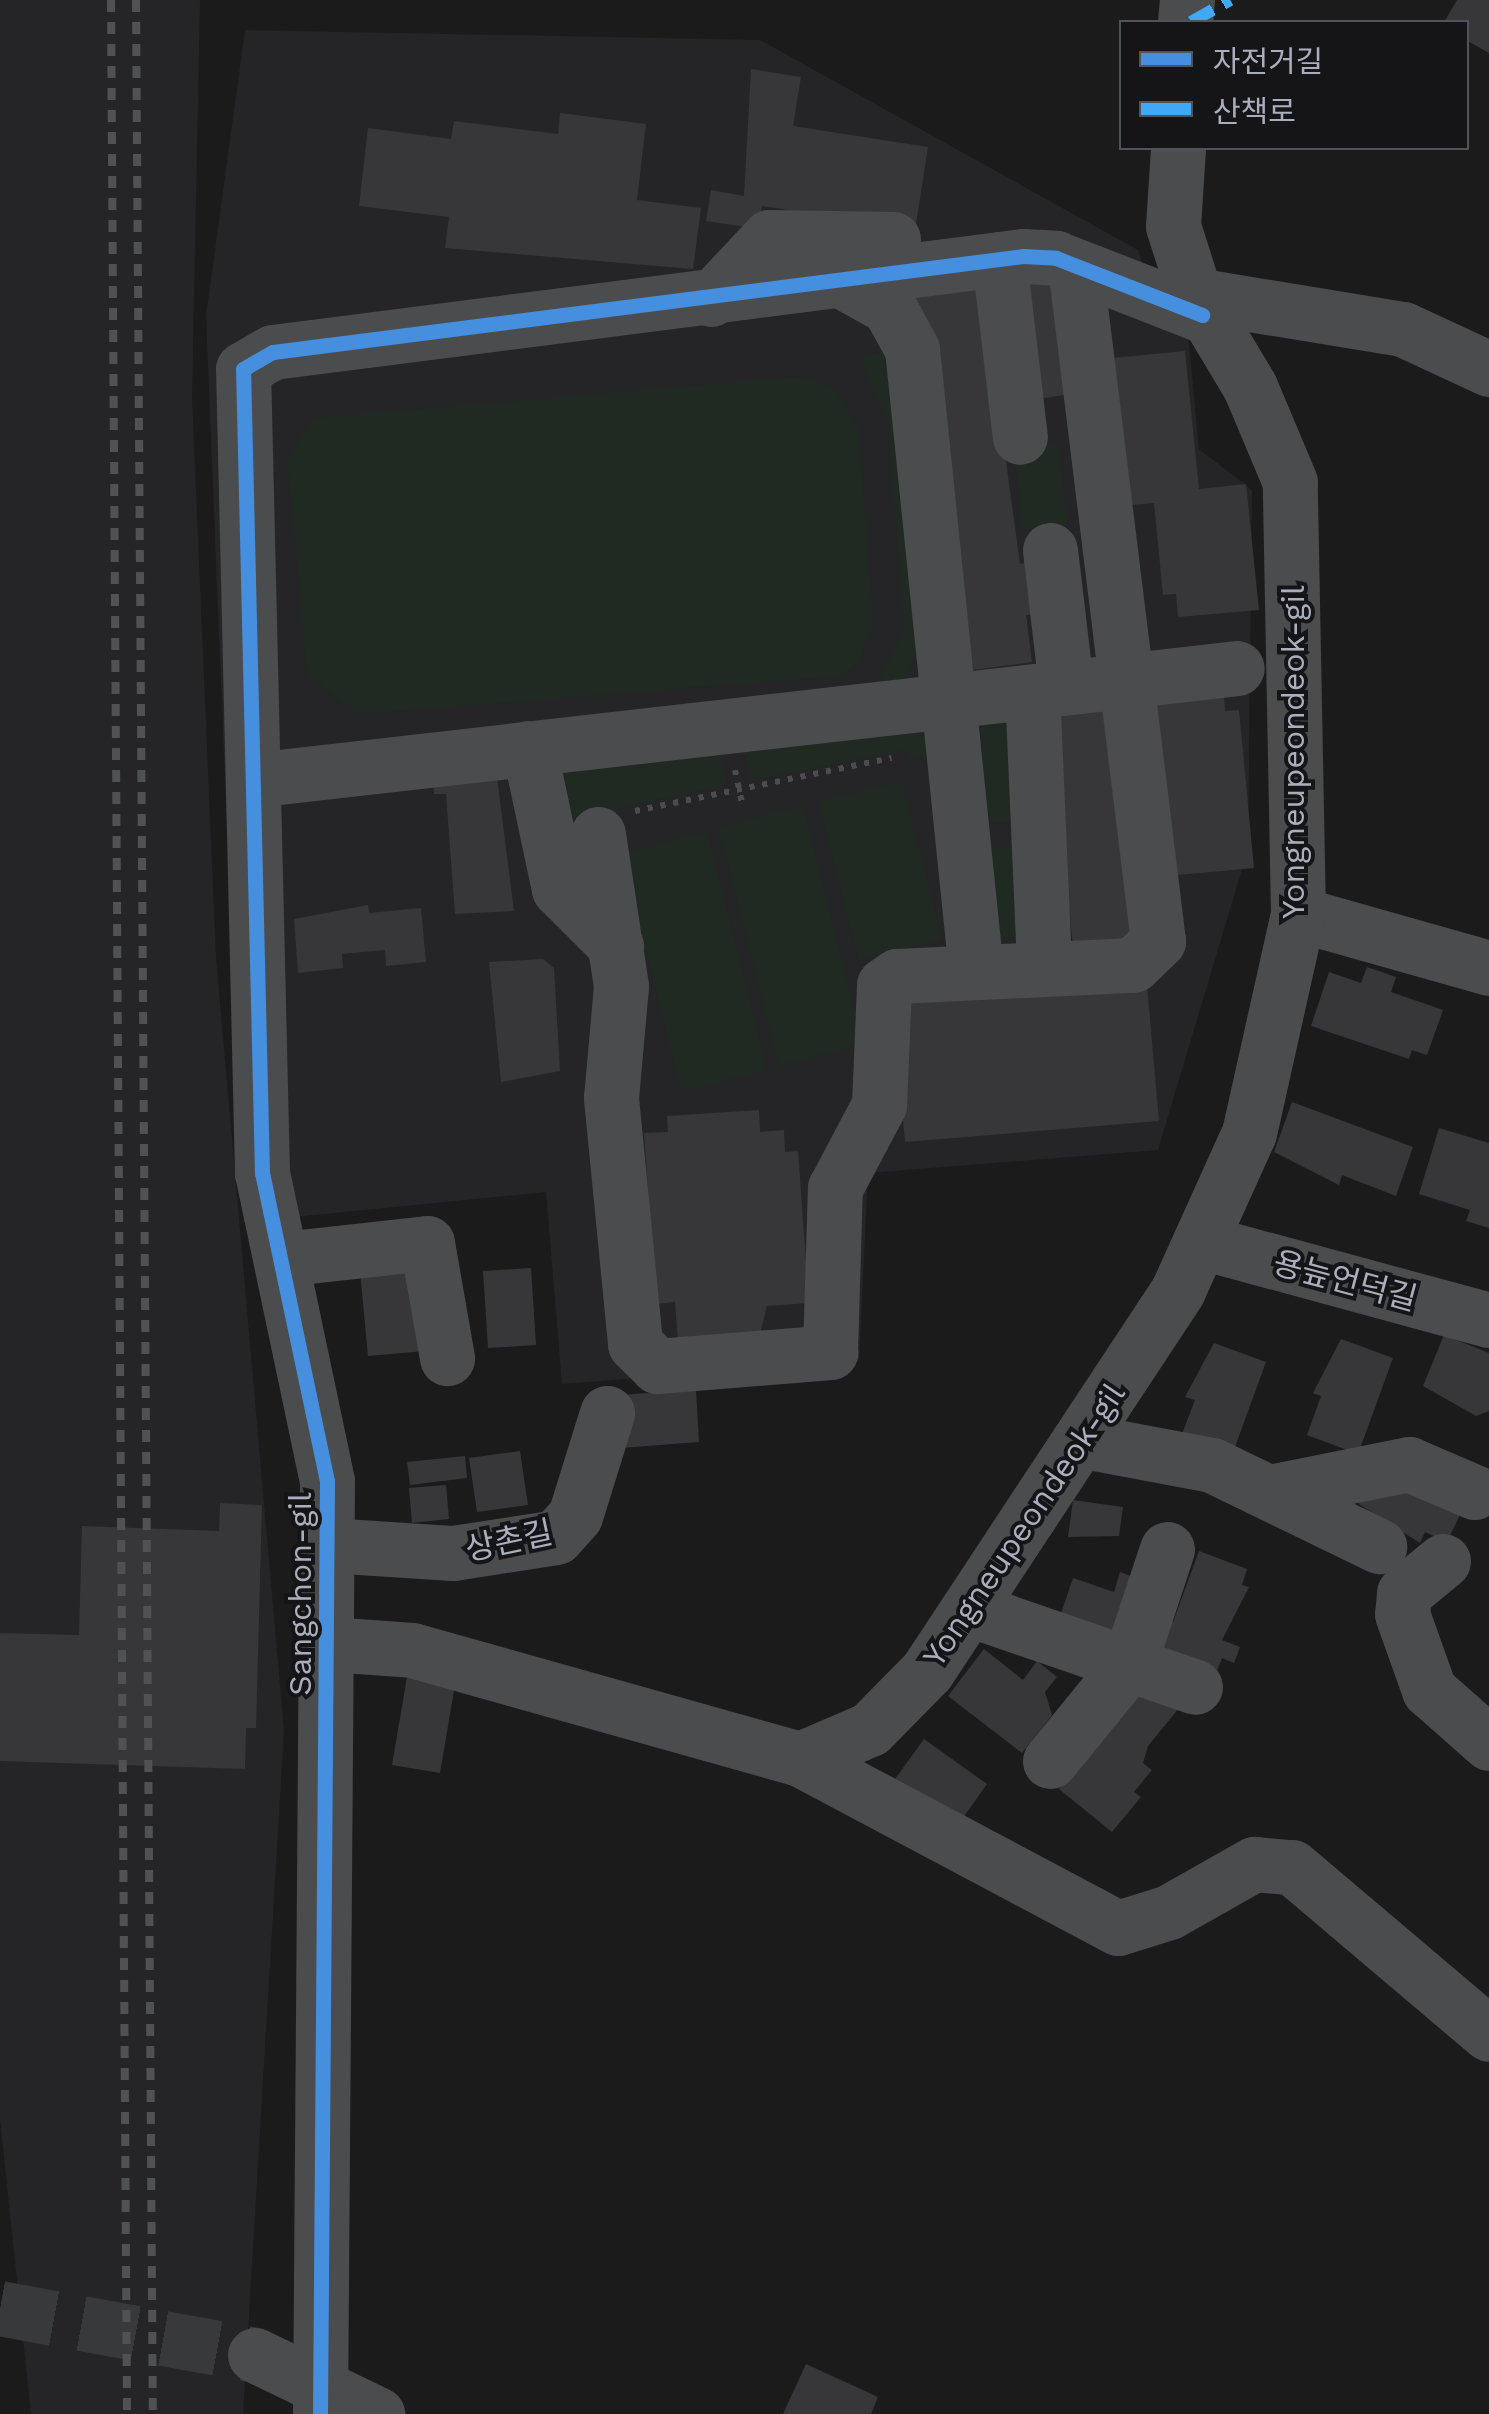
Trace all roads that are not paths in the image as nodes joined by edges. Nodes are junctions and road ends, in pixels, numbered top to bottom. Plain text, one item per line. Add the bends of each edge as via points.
1 (1178, 150) edge
2 (893, 238) dead end
3 (998, 260) junction
4 (1075, 266) junction
5 (844, 282) junction
6 (711, 299) junction
7 (1198, 305) junction
8 (1489, 369) edge
9 (1020, 437) dead end
10 (1050, 550) dead end
11 (1237, 668) dead end
12 (1124, 680) junction
13 (952, 699) junction
14 (1050, 699) junction
15 (528, 748) junction
16 (253, 780) junction
17 (610, 824) road end
18 (1298, 914) junction
19 (616, 946) junction
20 (1044, 968) junction
21 (1489, 968) edge
22 (976, 972) junction
23 (1202, 1242) junction
24 (282, 1259) junction
25 (1489, 1320) edge
26 (447, 1358) dead end
27 (607, 1413) dead end
28 (1084, 1441) junction
29 (1270, 1492) junction
30 (1474, 1492) dead end
31 (328, 1545) junction
32 (1379, 1546) dead end
33 (1166, 1550) dead end
34 (1443, 1561) dead end
35 (969, 1609) junction
36 (329, 1644) junction
37 (1129, 1664) junction
38 (1195, 1687) dead end
39 (1489, 1743) edge
40 (800, 1760) junction
41 (1050, 1761) dead end
42 (1489, 2034) edge
43 (255, 2354) tunnel mouth
44 (321, 2398) edge
45 (377, 2414) edge

1 - 7 street, Yongneupeondeok-gil via 1173,226
2 - 6 street via 769,237
3 - 4 street via 1042,256
3 - 5 street
3 - 9 street
4 - 7 street
4 - 12 street
5 - 6 street
5 - 13 street via 889,307 912,349
6 - 16 street, Sangchon-gil via 273,352 243,370
7 - 8 street via 1403,328
7 - 18 street, Yongneupeondeok-gil via 1250,387 1290,482
10 - 14 street
11 - 12 street
12 - 14 street
12 - 20 street via 1158,941 1133,964
13 - 14 street
13 - 15 street
13 - 22 street
14 - 20 street
15 - 16 street
15 - 19 street via 559,889
16 - 24 street, Sangchon-gil via 262,1173
17 - 19 street
18 - 21 street
18 - 23 street, Yongneupeondeok-gil via 1240,1164
19 - 22 street via 611,1098 629,1325 657,1366 830,1352 835,1188 878,1105 882,992 897,976
20 - 22 street
23 - 25 street, 용늪언덕길
23 - 28 street, Yongneupeondeok-gil
24 - 26 street via 427,1243
24 - 31 street, Sangchon-gil via 325,1454
27 - 31 street, 상촌길 via 575,1516 556,1536 453,1553
28 - 29 street via 1183,1456
28 - 35 street, Yongneupeondeok-gil
29 - 30 street via 1409,1464
29 - 32 street
31 - 36 street, Sangchon-gil
33 - 37 street
34 - 39 street via 1404,1593 1410,1649 1446,1713
35 - 37 street
35 - 40 street, Yongneupeondeok-gil via 902,1700 870,1728
36 - 40 street, Sangchon-gil via 412,1650
36 - 44 street, Sangchon-gil
37 - 38 street
37 - 41 street
40 - 42 street, Sangchon-gil via 1118,1928 1169,1912 1254,1864 1292,1867
43 - 44 street
44 - 45 street

